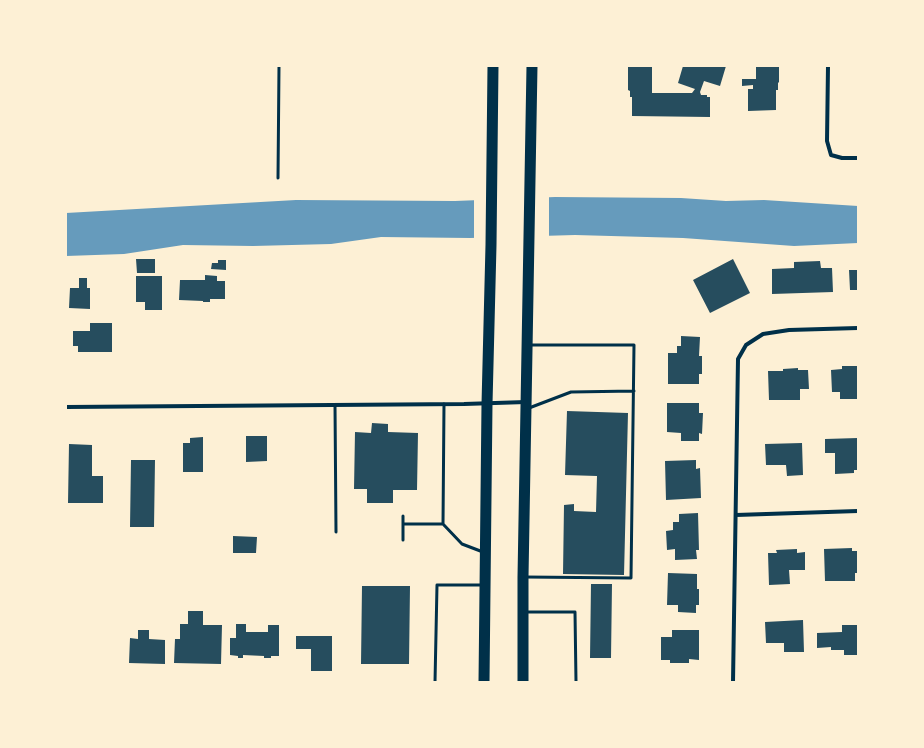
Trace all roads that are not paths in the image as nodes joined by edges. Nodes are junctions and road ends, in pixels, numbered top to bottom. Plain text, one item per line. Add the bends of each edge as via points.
1 (279, 66) edge
2 (493, 66) edge
3 (532, 66) edge
4 (828, 66) edge
5 (858, 158) edge
6 (278, 178) dead end
7 (858, 328) edge
8 (528, 345) junction
9 (634, 391) junction
10 (444, 404) junction
11 (487, 404) junction
12 (335, 405) junction
13 (527, 406) junction
14 (66, 407) edge
15 (858, 511) edge
16 (736, 515) junction
17 (403, 516) dead end
18 (403, 524) junction
19 (443, 524) junction
20 (336, 532) dead end
21 (403, 540) dead end
22 (485, 553) junction
23 (523, 578) junction
24 (485, 585) junction
25 (523, 612) junction
26 (435, 682) edge
27 (484, 682) edge
28 (523, 682) edge
29 (576, 682) edge
30 (733, 682) edge

1 - 6 lane
2 - 11 highway via 492,245
3 - 8 highway
4 - 5 street via 830,155
7 - 16 street via 782,331 763,334 746,344 738,359
8 - 9 lane via 634,345
8 - 13 highway
9 - 13 lane via 571,392
9 - 23 lane via 631,578
10 - 11 street
10 - 12 street
10 - 19 lane
11 - 13 street
11 - 22 highway
12 - 14 street
12 - 20 lane
13 - 23 highway
15 - 16 street
16 - 30 street
17 - 18 lane
18 - 19 lane
18 - 21 lane
19 - 22 lane via 462,544
22 - 24 highway
23 - 25 highway
24 - 26 lane via 437,585
24 - 27 highway
25 - 28 highway
25 - 29 lane via 575,612

